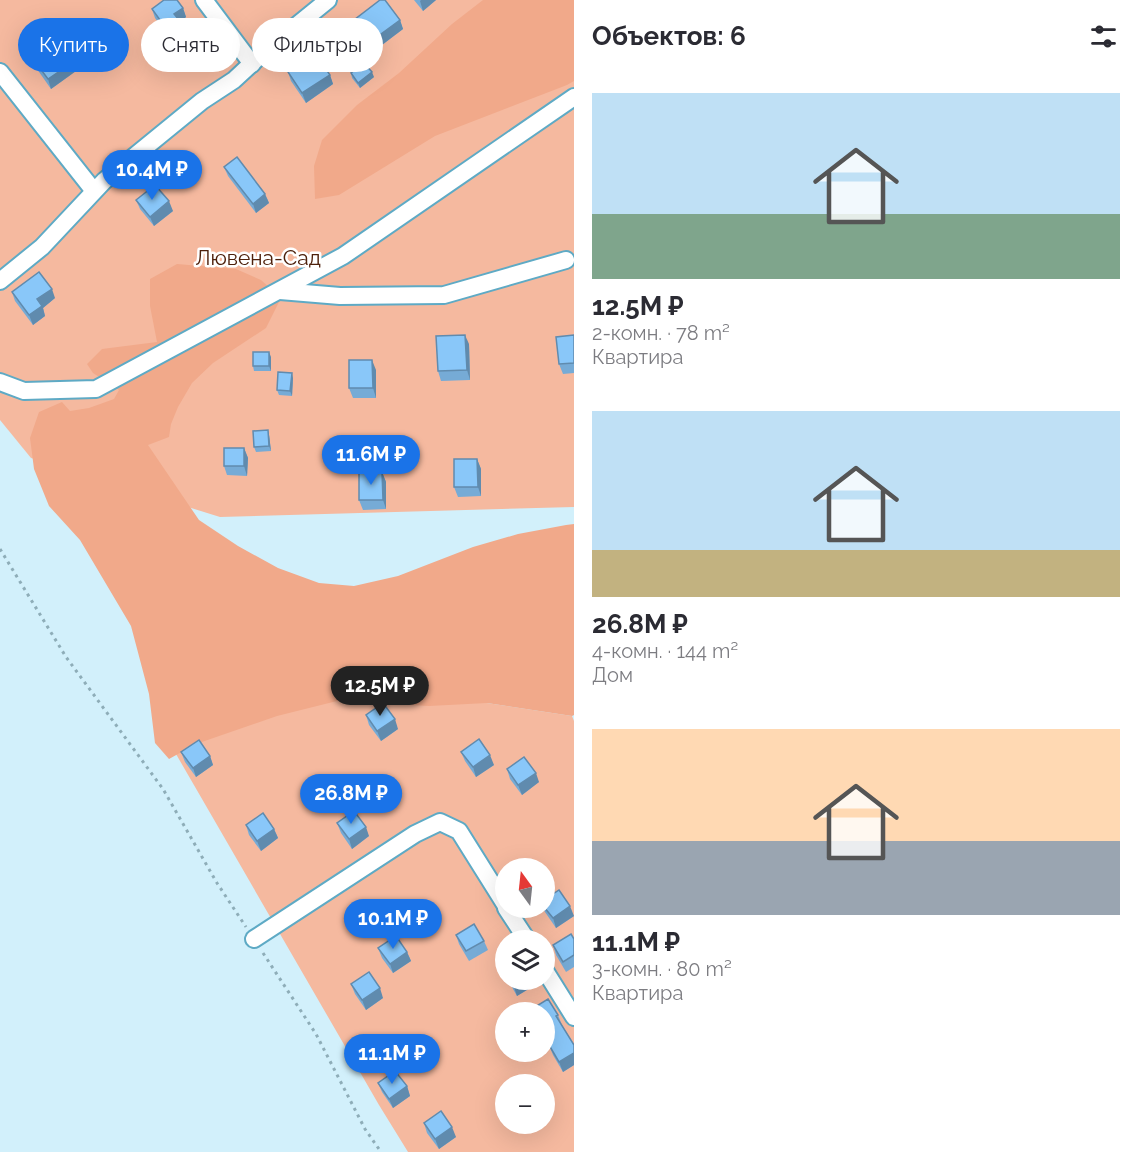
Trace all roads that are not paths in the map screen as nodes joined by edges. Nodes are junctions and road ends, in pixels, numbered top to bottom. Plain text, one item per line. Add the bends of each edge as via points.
1 (204, 0) edge
2 (328, 0) edge
3 (307, 18) edge
4 (252, 64) joint
5 (0, 72) edge
6 (574, 97) edge
7 (94, 191) junction
8 (566, 260) dead end
9 (0, 281) edge
10 (279, 291) junction
11 (0, 382) edge
12 (495, 889) edge
13 (254, 939) road end
14 (555, 987) edge
15 (574, 1017) edge

1 - 4 lane
2 - 3 lane
4 - 7 lane
5 - 7 lane
6 - 10 lane via 343,256
7 - 9 lane via 42,247
8 - 10 lane via 444,296 340,296
10 - 11 lane via 96,389 24,391
12 - 13 lane via 459,831 440,822 415,834
14 - 15 lane

